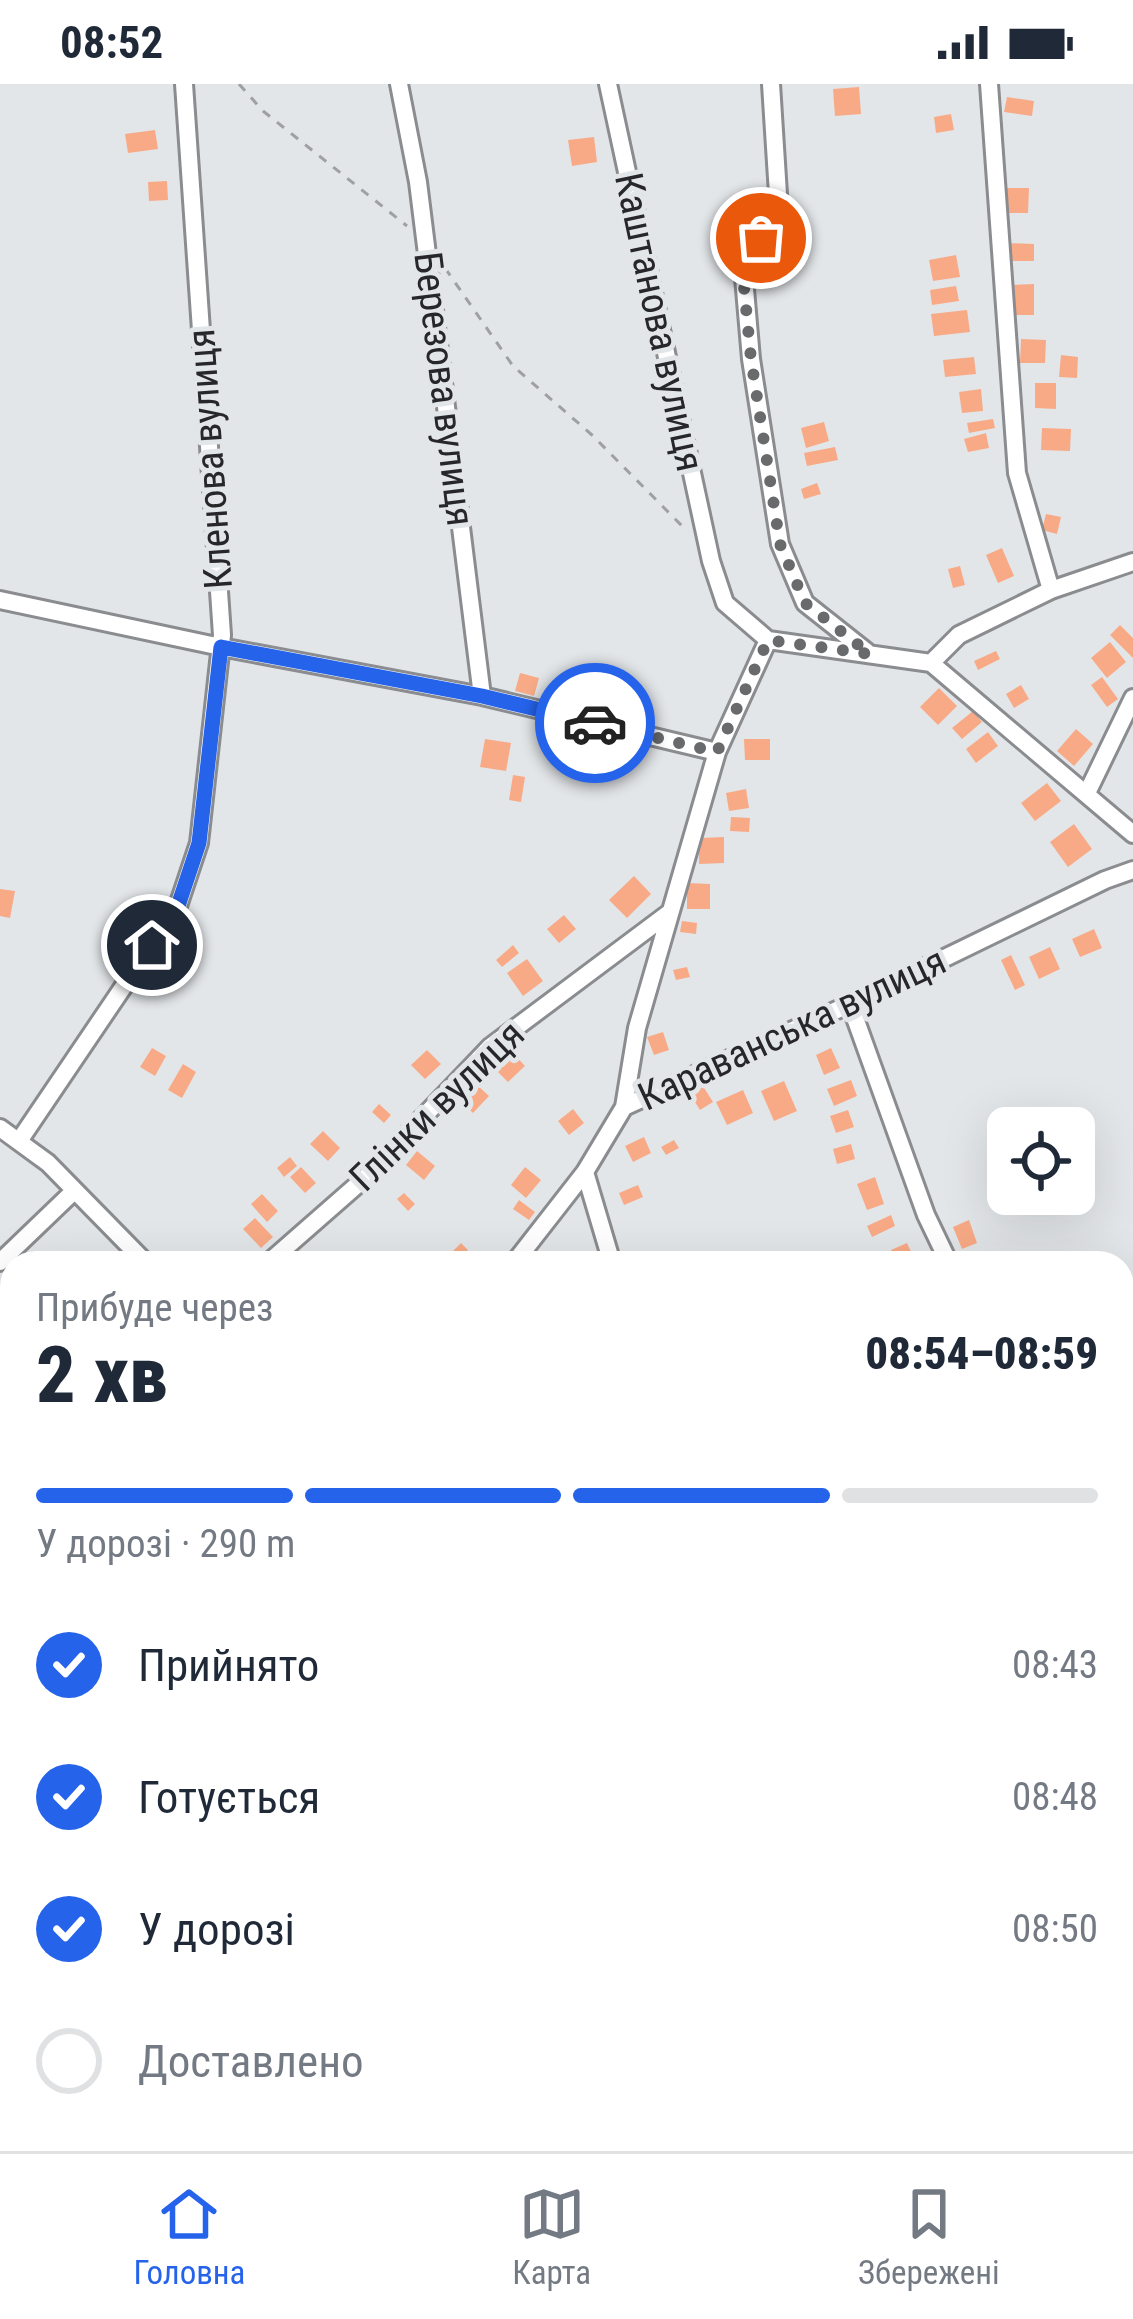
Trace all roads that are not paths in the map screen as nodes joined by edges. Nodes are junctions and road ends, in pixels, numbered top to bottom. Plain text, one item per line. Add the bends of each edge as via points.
1 (184, 84) edge
2 (399, 84) edge
3 (608, 84) edge
4 (771, 84) edge
5 (989, 84) edge
6 (1133, 562) edge
7 (1051, 590) junction
8 (0, 600) edge
9 (768, 640) junction
10 (221, 647) junction
11 (870, 654) junction
12 (931, 663) junction
13 (482, 696) junction
14 (1133, 698) edge
15 (717, 752) junction
16 (1087, 793) junction
17 (1133, 834) edge
18 (1133, 870) edge
19 (669, 913) junction
20 (850, 1004) junction
21 (624, 1107) junction
22 (0, 1128) edge
23 (20, 1141) junction
24 (585, 1172) junction
25 (74, 1191) junction
26 (11, 1251) edge
27 (134, 1251) edge
28 (282, 1251) edge
29 (523, 1251) edge
30 (608, 1251) edge
31 (943, 1251) edge

1 - 10 street, Кленова вулиця
2 - 13 street, Березова вулиця
3 - 9 street, Каштанова вулиця via 711,561 724,603
4 - 11 street via 779,210 742,266 780,544 805,603
5 - 7 street via 1017,473
6 - 7 street
7 - 12 street via 959,634
8 - 10 street
9 - 11 street
9 - 15 street
10 - 13 street
10 - 23 street, Кленова вулиця via 199,843 178,906
11 - 12 street
12 - 16 street
13 - 15 street
14 - 16 street
15 - 19 street
16 - 17 street
18 - 20 street, Караванська вулиця
19 - 21 street
19 - 28 street, Глінки вулиця via 490,1046 365,1178
20 - 21 street, Караванська вулиця
20 - 31 street
21 - 24 street, Караванська вулиця
22 - 23 street
23 - 25 street
24 - 29 street, Караванська вулиця
24 - 30 street
25 - 26 street
25 - 27 street

